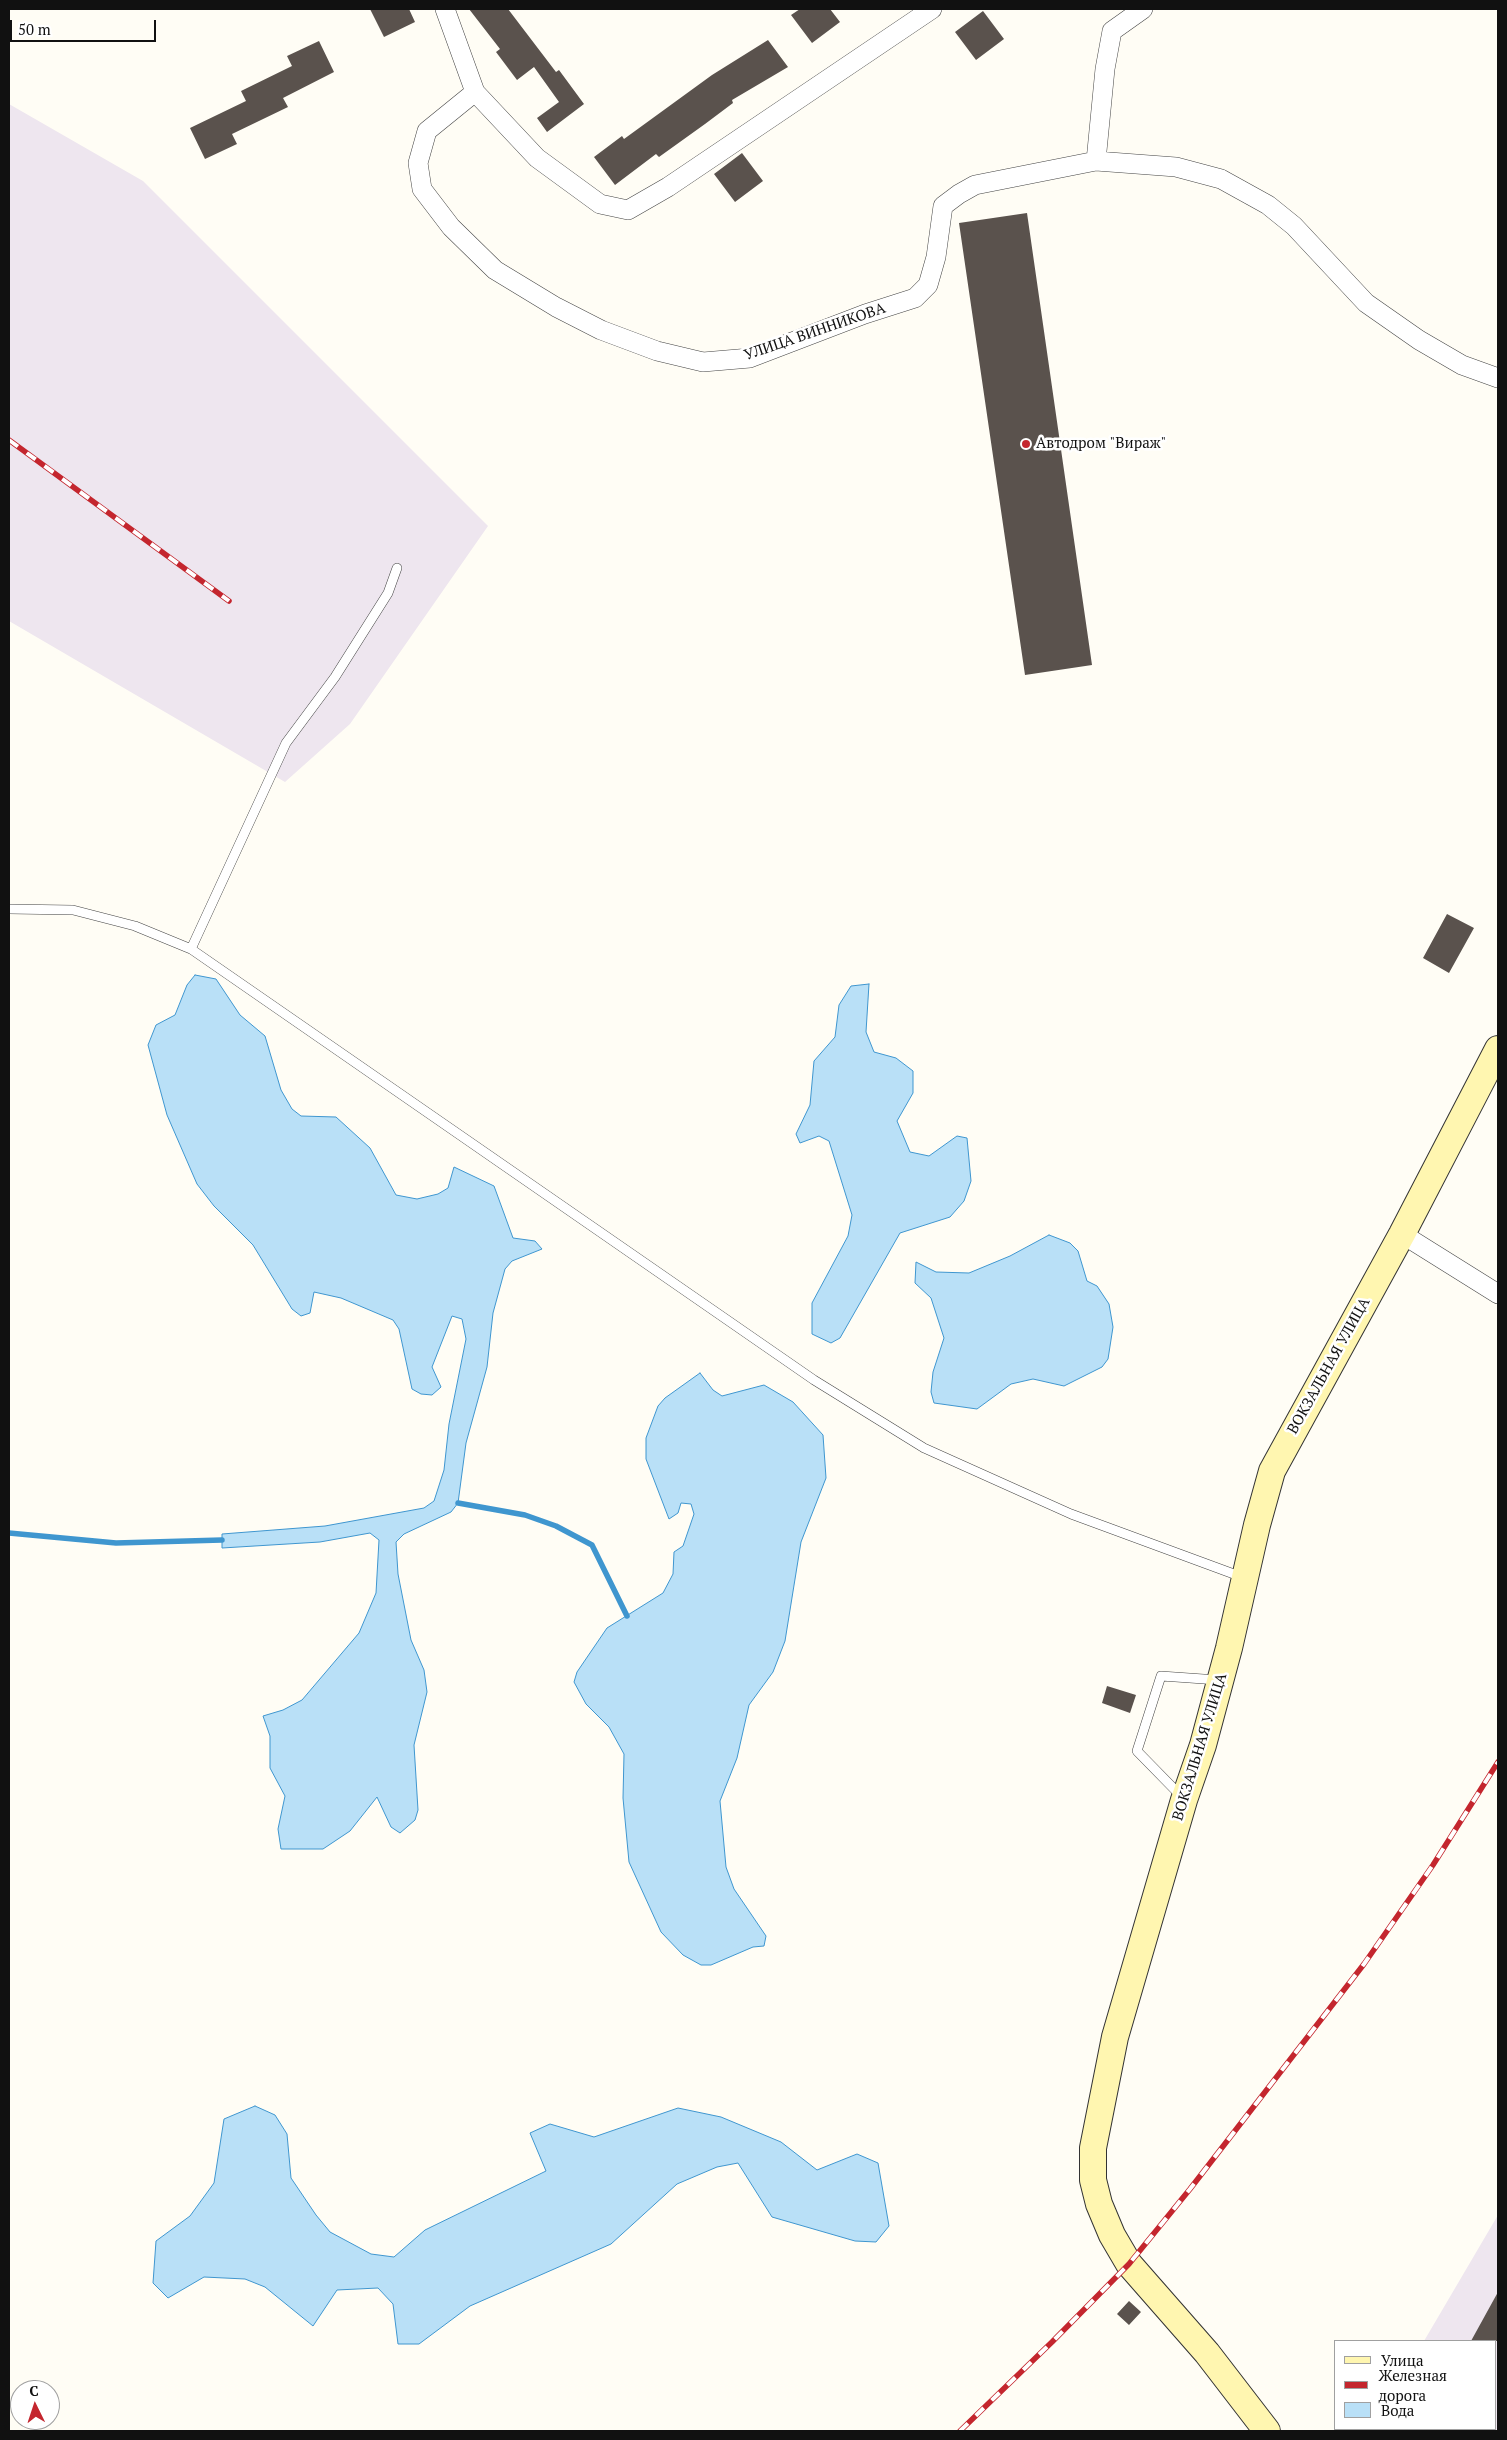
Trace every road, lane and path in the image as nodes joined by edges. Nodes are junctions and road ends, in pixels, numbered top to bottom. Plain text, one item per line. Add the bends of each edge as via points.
1 (445, 9) edge
2 (932, 9) edge
3 (1143, 9) edge
4 (475, 92) junction
5 (1096, 161) junction
6 (1498, 378) edge
7 (397, 568) dead end
8 (9, 909) edge
9 (191, 949) junction
10 (1498, 1049) edge
11 (1402, 1234) junction
12 (1498, 1294) edge
13 (1245, 1578) junction
14 (1221, 1680) junction
15 (1184, 1800) junction
16 (1267, 2431) edge

1 - 4 street
2 - 4 street via 668,188 628,210 600,204 537,158
3 - 5 street via 1112,31
4 - 5 street, УЛИЦА ВИННИКОВА via 427,130 418,164 422,189 451,226 495,270 556,307 601,330 649,348 703,362 750,358 915,298 928,285 936,257 943,206 975,185
5 - 6 street, УЛИЦА ВИННИКОВА via 1176,167 1228,183 1268,205 1287,221 1366,303 1462,365
7 - 9 lane via 388,593 335,677 286,743
8 - 9 lane via 73,910 135,926
9 - 13 lane via 814,1380 924,1448 1071,1514
10 - 11 street, ВОКЗАЛЬНАЯ УЛИЦА
11 - 12 street
11 - 13 street, ВОКЗАЛЬНАЯ УЛИЦА via 1279,1457 1259,1516
13 - 14 street, ВОКЗАЛЬНАЯ УЛИЦА
14 - 15 street, ВОКЗАЛЬНАЯ УЛИЦА
14 - 15 lane via 1161,1676 1137,1751
15 - 16 street, ВОКЗАЛЬНАЯ УЛИЦА via 1115,2037 1093,2148 1093,2180 1112,2235 1138,2278 1207,2353

